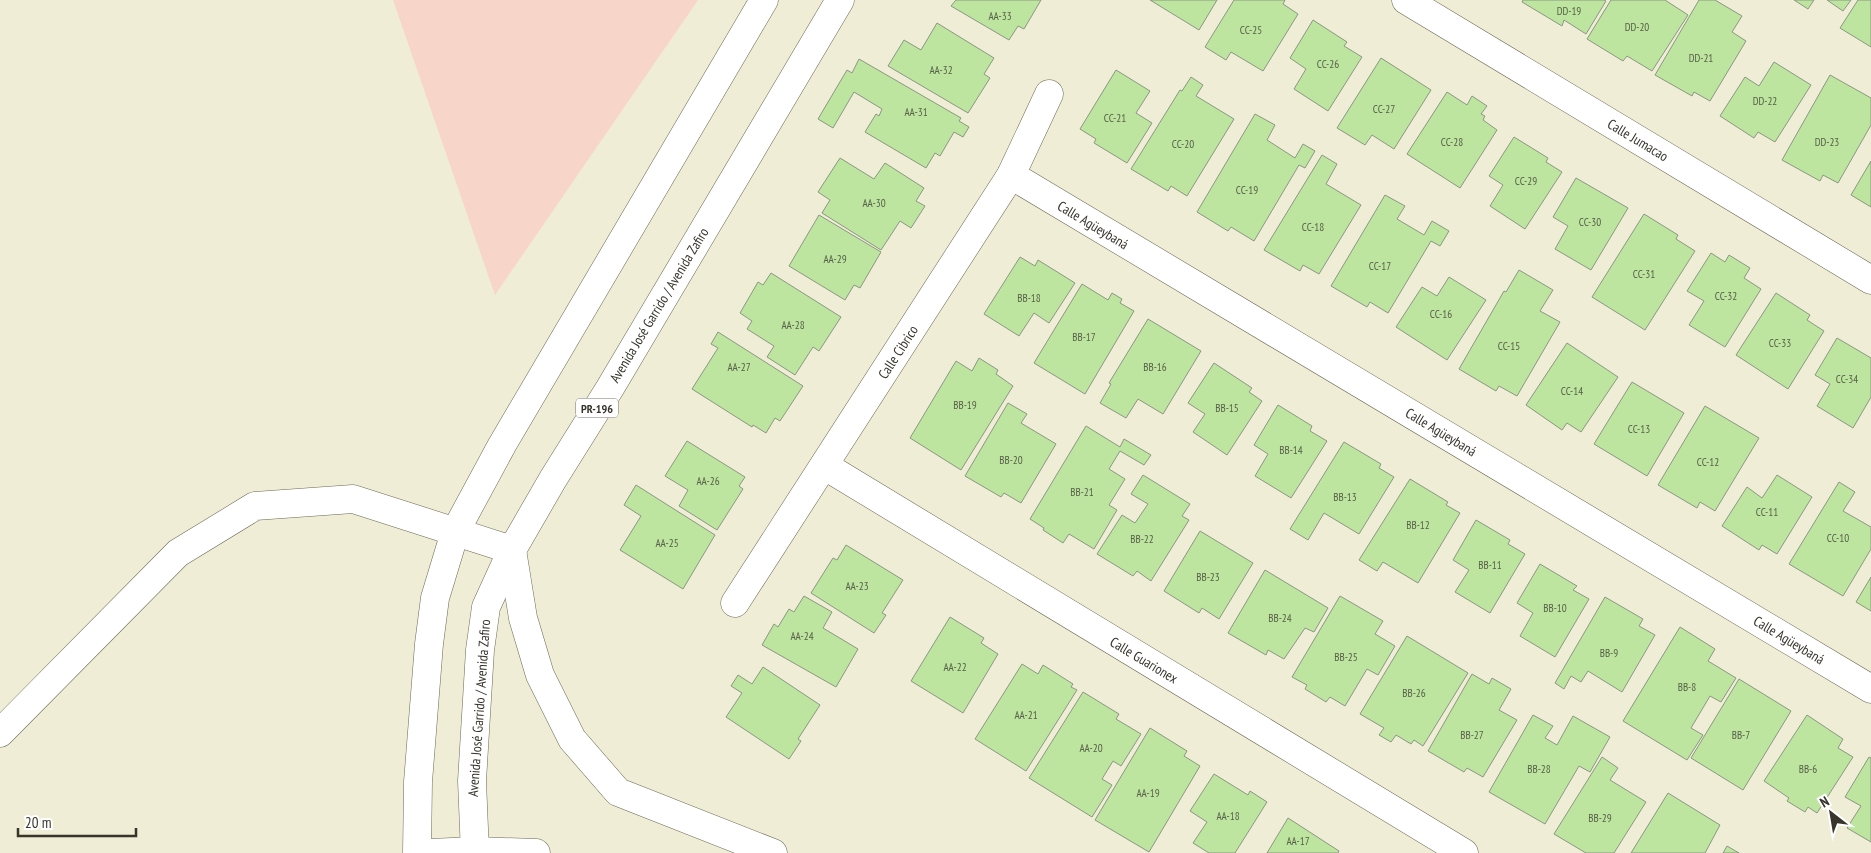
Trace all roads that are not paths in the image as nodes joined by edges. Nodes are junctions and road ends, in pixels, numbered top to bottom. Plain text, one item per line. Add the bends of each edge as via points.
1 (764, 0) edge
2 (840, 0) edge
3 (1406, 0) edge
4 (1048, 94) dead end
5 (1011, 176) junction
6 (1871, 280) edge
7 (825, 466) junction
8 (455, 532) junction
9 (512, 550) junction
10 (735, 603) dead end
11 (1871, 689) edge
12 (0, 733) edge
13 (475, 852) edge
14 (417, 853) edge
15 (430, 853) edge
16 (536, 853) edge
17 (773, 853) edge
18 (1464, 853) edge

1 - 8 street via 507,436
2 - 9 street, Avenida José Garrido / Avenida Zafiro / PR-196
3 - 6 street, Calle Jumacao
4 - 5 street, Calle Cibrico
5 - 7 street, Calle Cibrico
5 - 11 street, Calle Agüeybaná
7 - 10 street, Calle Cibrico
7 - 18 street, Calle Guarionex
8 - 9 street
8 - 12 street via 353,499 255,506 178,553
8 - 14 street via 435,598 429,644 418,782
9 - 13 street, Avenida José Garrido / Avenida Zafiro / PR-196 via 486,607 480,650 472,781
9 - 17 street via 523,618 540,675 572,739 618,792
13 - 15 street
13 - 16 street

